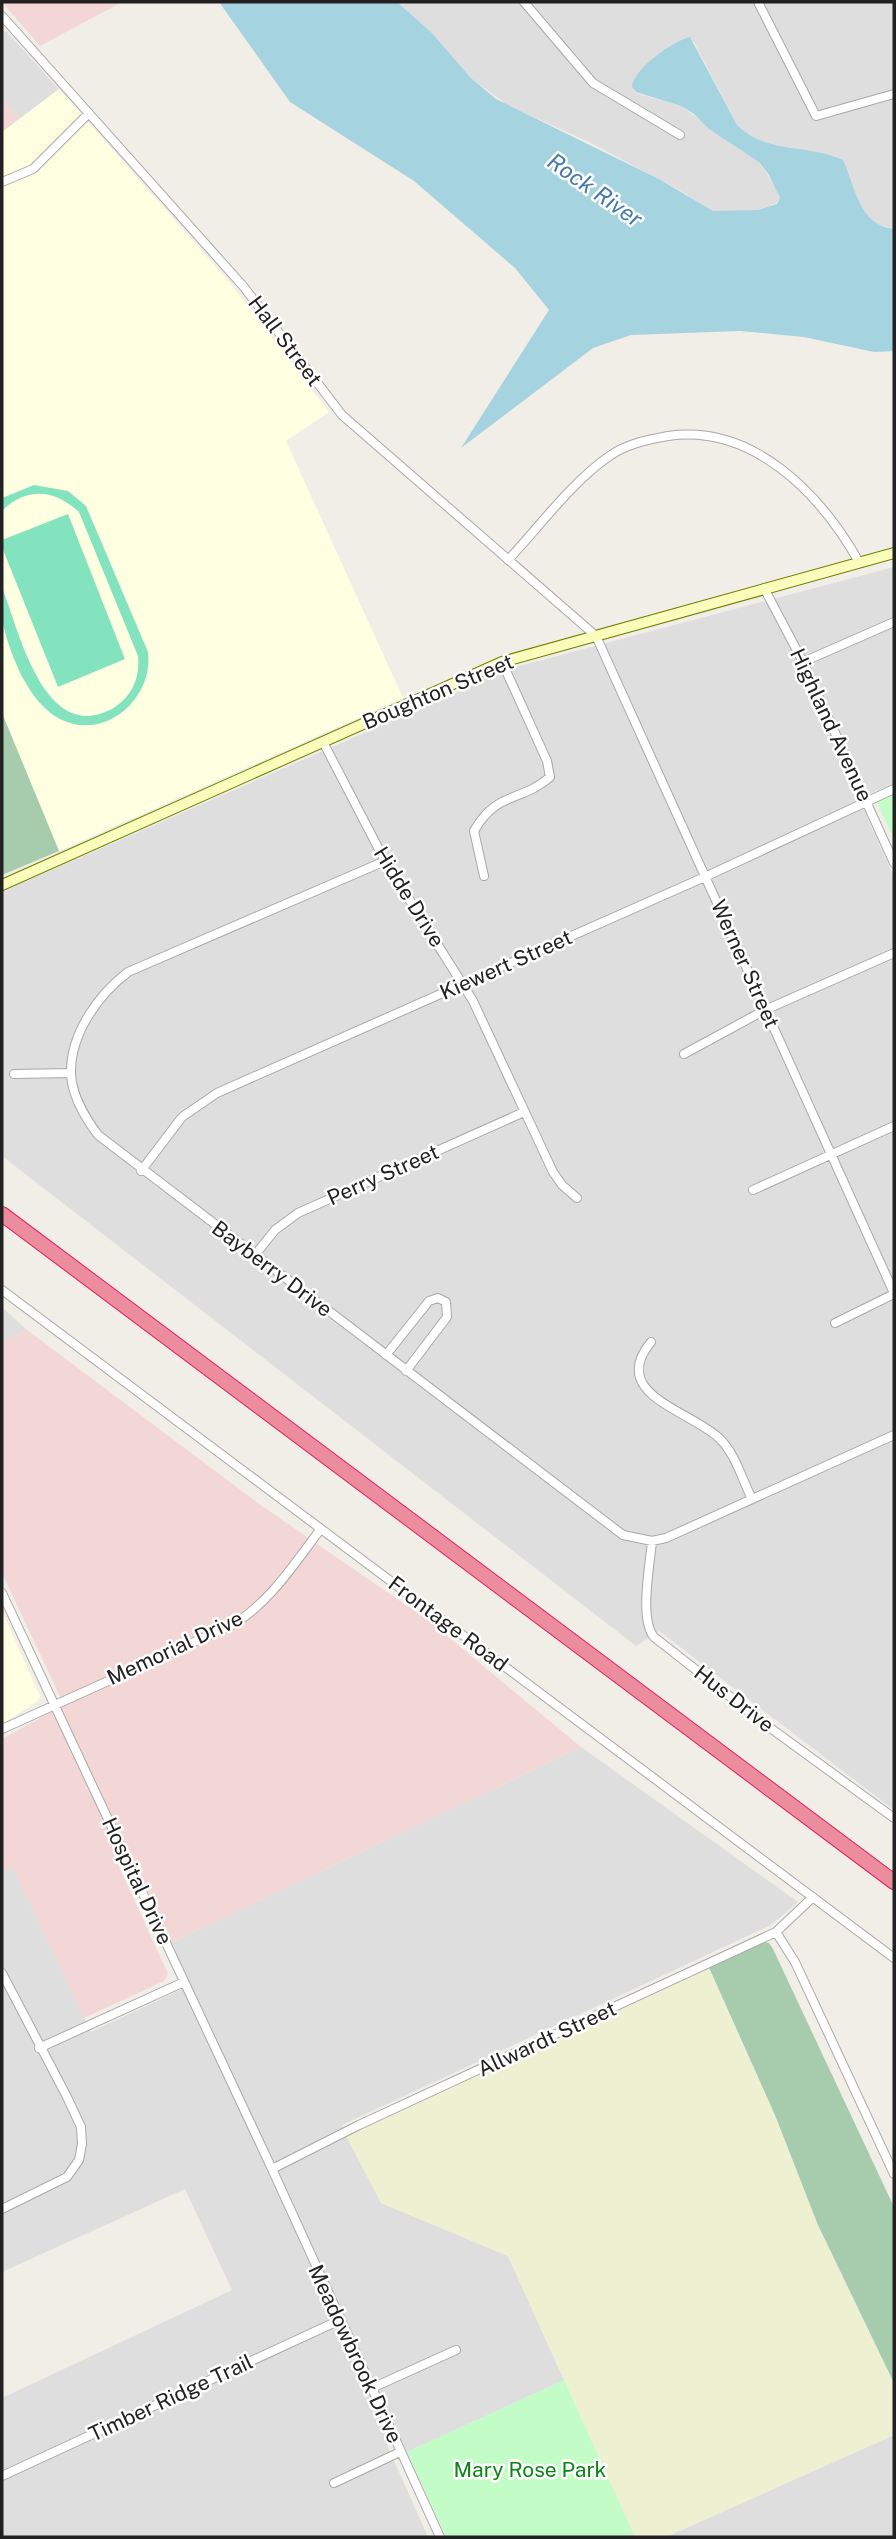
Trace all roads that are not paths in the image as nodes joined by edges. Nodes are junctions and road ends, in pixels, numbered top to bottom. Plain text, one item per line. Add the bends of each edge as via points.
1 (524, 2) edge
2 (758, 2) edge
3 (2, 16) edge
4 (894, 94) edge
5 (89, 113) junction
6 (680, 135) dead end
7 (2, 182) edge
8 (894, 554) edge
9 (508, 560) junction
10 (859, 562) junction
11 (764, 588) junction
12 (894, 622) edge
13 (596, 636) junction
14 (803, 662) junction
15 (502, 663) junction
16 (323, 742) junction
17 (894, 789) edge
18 (867, 802) junction
19 (385, 861) junction
20 (894, 863) edge
21 (484, 876) dead end
22 (707, 876) junction
23 (2, 885) edge
24 (894, 953) edge
25 (464, 984) junction
26 (765, 1010) junction
27 (684, 1054) dead end
28 (14, 1073) dead end
29 (71, 1073) junction
30 (524, 1112) junction
31 (894, 1126) edge
32 (831, 1154) junction
33 (141, 1171) junction
34 (752, 1190) dead end
35 (578, 1198) dead end
36 (2, 1213) edge
37 (255, 1255) junction
38 (2, 1290) edge
39 (894, 1293) edge
40 (835, 1322) dead end
41 (651, 1342) dead end
42 (386, 1355) junction
43 (405, 1371) junction
44 (894, 1435) edge
45 (752, 1500) junction
46 (320, 1530) junction
47 (652, 1541) junction
48 (2, 1593) edge
49 (53, 1704) junction
50 (2, 1730) edge
51 (894, 1818) edge
52 (894, 1882) edge
53 (813, 1897) junction
54 (776, 1932) junction
55 (894, 1958) edge
56 (2, 1973) edge
57 (184, 1982) junction
58 (39, 2048) junction
59 (272, 2169) junction
60 (894, 2174) edge
61 (2, 2209) edge
62 (340, 2320) junction
63 (456, 2350) dead end
64 (372, 2388) junction
65 (400, 2452) junction
66 (2, 2476) edge
67 (334, 2483) dead end
68 (440, 2537) edge

1 - 6 street via 593,83
2 - 4 street via 816,116
3 - 5 street, Hall Street
5 - 7 street via 33,169
5 - 9 street, Hall Street via 243,286 342,415
8 - 10 street, Boughton Street
9 - 10 street via 607,458 647,439 692,434 727,439 786,472 844,536
9 - 13 street, Hall Street
10 - 11 street, Boughton Street
11 - 13 street, Boughton Street
11 - 14 street, Highland Avenue
12 - 14 street
13 - 15 street, Boughton Street
13 - 22 street, Werner Street
14 - 18 street, Highland Avenue
15 - 16 street, Boughton Street
15 - 21 street via 550,777 484,813 474,831
16 - 19 street, Hidde Drive
16 - 23 street, Boughton Street
17 - 18 street, Kiewert Street
18 - 20 street, Highland Avenue
18 - 22 street, Kiewert Street
19 - 25 street, Hidde Drive
19 - 29 street via 128,972 93,1008 76,1044
22 - 25 street, Kiewert Street
22 - 26 street, Werner Street
24 - 26 street
25 - 30 street, Hidde Drive
25 - 33 street, Kiewert Street via 200,1102 182,1117
26 - 27 street
26 - 32 street, Werner Street
28 - 29 street
29 - 33 street, Bayberry Drive via 76,1094 98,1135
30 - 35 street, Hidde Drive via 553,1172
30 - 37 street, Perry Street via 298,1213 275,1230
31 - 32 street
32 - 34 street
32 - 39 street, Werner Street
33 - 37 street, Bayberry Drive
36 - 52 highway
37 - 42 street, Bayberry Drive
38 - 46 street, Frontage Road
39 - 40 street
41 - 45 street via 639,1358 638,1372 645,1386 654,1398 707,1427 721,1440
42 - 43 street, Bayberry Drive
42 - 43 street via 429,1301 438,1298 446,1302 447,1317
43 - 47 street, Bayberry Drive via 604,1524 623,1535
44 - 45 street
45 - 47 street
46 - 49 street, Memorial Drive via 252,1613
46 - 53 street, Frontage Road
47 - 51 street, Hus Drive via 646,1614 654,1637
48 - 49 street, Hospital Drive
49 - 50 street, Memorial Drive
49 - 57 street, Hospital Drive
53 - 54 street, Allwardt Street
53 - 55 street, Frontage Road
54 - 59 street, Allwardt Street
54 - 60 street via 795,1962
56 - 58 street
57 - 58 street
57 - 59 street, Hospital Drive
58 - 61 street via 80,2127 79,2160 61,2182
59 - 62 street, Meadowbrook Drive
62 - 64 street, Meadowbrook Drive
62 - 66 street, Timber Ridge Trail
63 - 64 street
64 - 65 street, Meadowbrook Drive
65 - 67 street
65 - 68 street, Meadowbrook Drive

